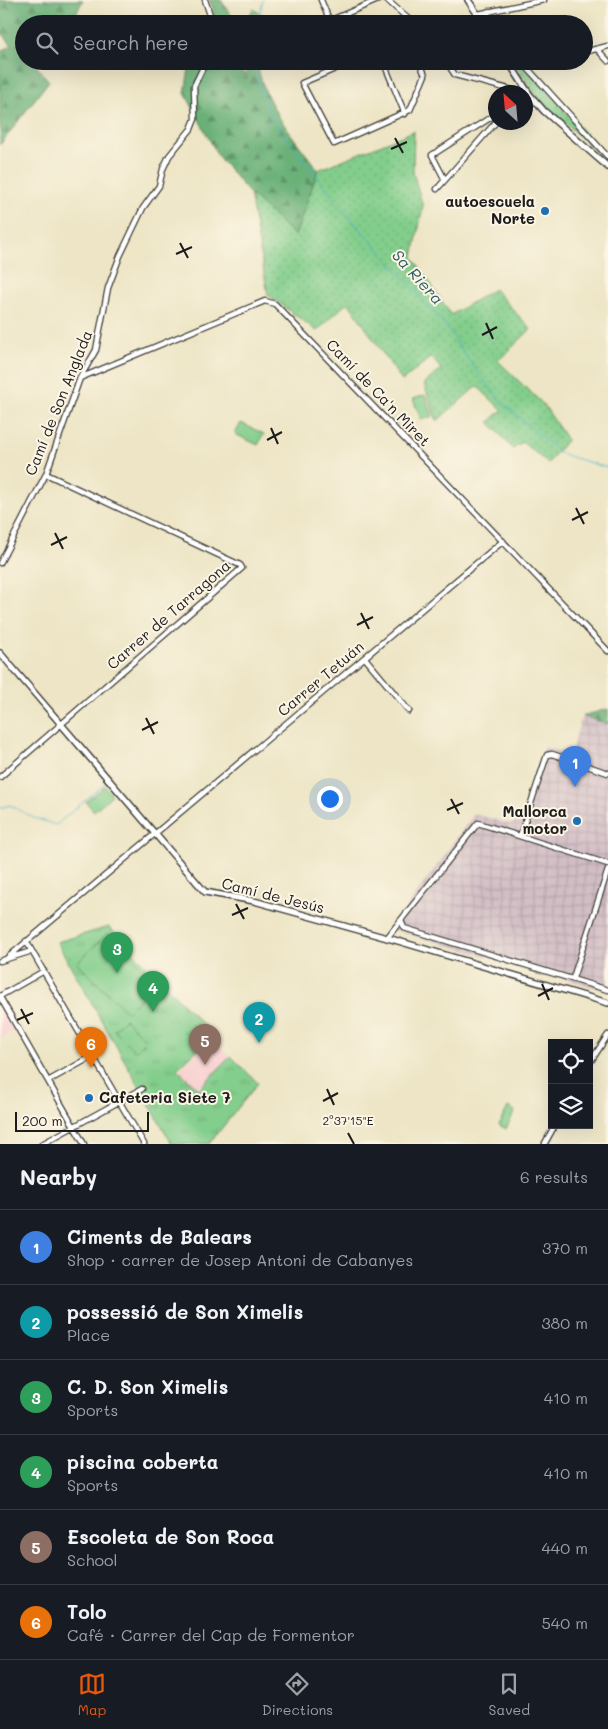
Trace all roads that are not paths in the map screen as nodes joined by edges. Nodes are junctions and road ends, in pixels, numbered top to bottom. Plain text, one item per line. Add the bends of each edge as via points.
1 (205, 0) edge
2 (321, 0) edge
3 (378, 0) edge
4 (387, 0) edge
5 (468, 0) edge
6 (544, 0) edge
7 (489, 11) junction
8 (478, 14) joint
9 (210, 15) edge
10 (327, 15) edge
11 (345, 15) edge
12 (404, 15) edge
13 (488, 15) edge
14 (608, 46) edge
15 (597, 49) junction
16 (593, 50) edge
17 (608, 61) edge
18 (202, 70) edge
19 (329, 70) edge
20 (387, 70) edge
21 (423, 70) edge
22 (452, 70) edge
23 (513, 70) edge
24 (528, 70) edge
25 (497, 85) edge
26 (519, 85) edge
27 (533, 100) edge
28 (405, 114) junction
29 (488, 119) edge
30 (489, 130) edge
31 (608, 157) edge
32 (608, 167) edge
33 (445, 180) junction
34 (437, 189) dead end
35 (80, 378) junction
36 (46, 474) junction
37 (503, 541) junction
38 (0, 563) edge
39 (608, 651) edge
40 (0, 653) edge
41 (364, 658) junction
42 (409, 711) dead end
43 (61, 725) junction
44 (608, 773) edge
45 (0, 777) edge
46 (154, 835) junction
47 (520, 836) junction
48 (608, 864) edge
49 (608, 870) edge
50 (401, 923) junction
51 (387, 938) junction
52 (26, 941) junction
53 (32, 951) junction
54 (6, 959) junction
55 (0, 961) edge
56 (44, 971) junction
57 (572, 978) junction
58 (608, 990) edge
59 (0, 997) edge
60 (608, 1003) edge
61 (608, 1035) edge
62 (93, 1056) junction
63 (593, 1058) edge
64 (48, 1081) junction
65 (142, 1089) dead end
66 (120, 1101) junction
67 (74, 1126) junction
68 (553, 1129) edge
69 (545, 1143) edge
70 (42, 1144) edge
71 (84, 1144) edge
72 (144, 1144) edge

1 - 9 street
2 - 10 street
3 - 11 street
4 - 12 street
5 - 8 street
6 - 7 street
7 - 8 street
7 - 13 street
14 - 15 street
15 - 16 street
15 - 17 street
18 - 35 street, Camí de Son Anglada via 194,86 195,119 192,129 169,156 159,186 143,208 120,256 108,288 96,350
19 - 28 street via 302,82 334,144
20 - 28 street
21 - 28 street via 425,75 410,110
22 - 25 street via 455,75
23 - 26 street
24 - 31 street
27 - 32 street
29 - 33 street via 432,155
30 - 33 street
33 - 34 street
35 - 36 street, Camí de Son Anglada
35 - 37 street, Camí de Ca'n Miret via 265,301 275,304
36 - 38 street, Camí de Son Anglada
36 - 43 street, Carrer de Tarragona via 242,568
37 - 39 street, Camí de Ca'n Miret
37 - 41 street, Carrer Tetuán
40 - 43 street, Camí de Jesús
41 - 42 street
41 - 46 street, Carrer Tetuán
43 - 45 street
43 - 46 street, Camí de Jesús
44 - 47 street via 547,755
46 - 51 street, Camí de Jesús via 204,892 254,901
46 - 52 street, Carrer Tetuán
47 - 48 street
47 - 50 street via 478,823
49 - 57 street
50 - 51 street
50 - 57 street via 412,931
51 - 60 street, Camí de Jesús
52 - 53 street
52 - 54 street, Carrer Tetuán
53 - 54 street
53 - 56 street
54 - 55 street
56 - 59 street
56 - 62 street
57 - 58 street
59 - 64 street
61 - 63 street
62 - 64 street
62 - 66 street
64 - 67 street
65 - 66 street
66 - 67 street
66 - 72 street
67 - 70 street
67 - 71 street
68 - 69 street

